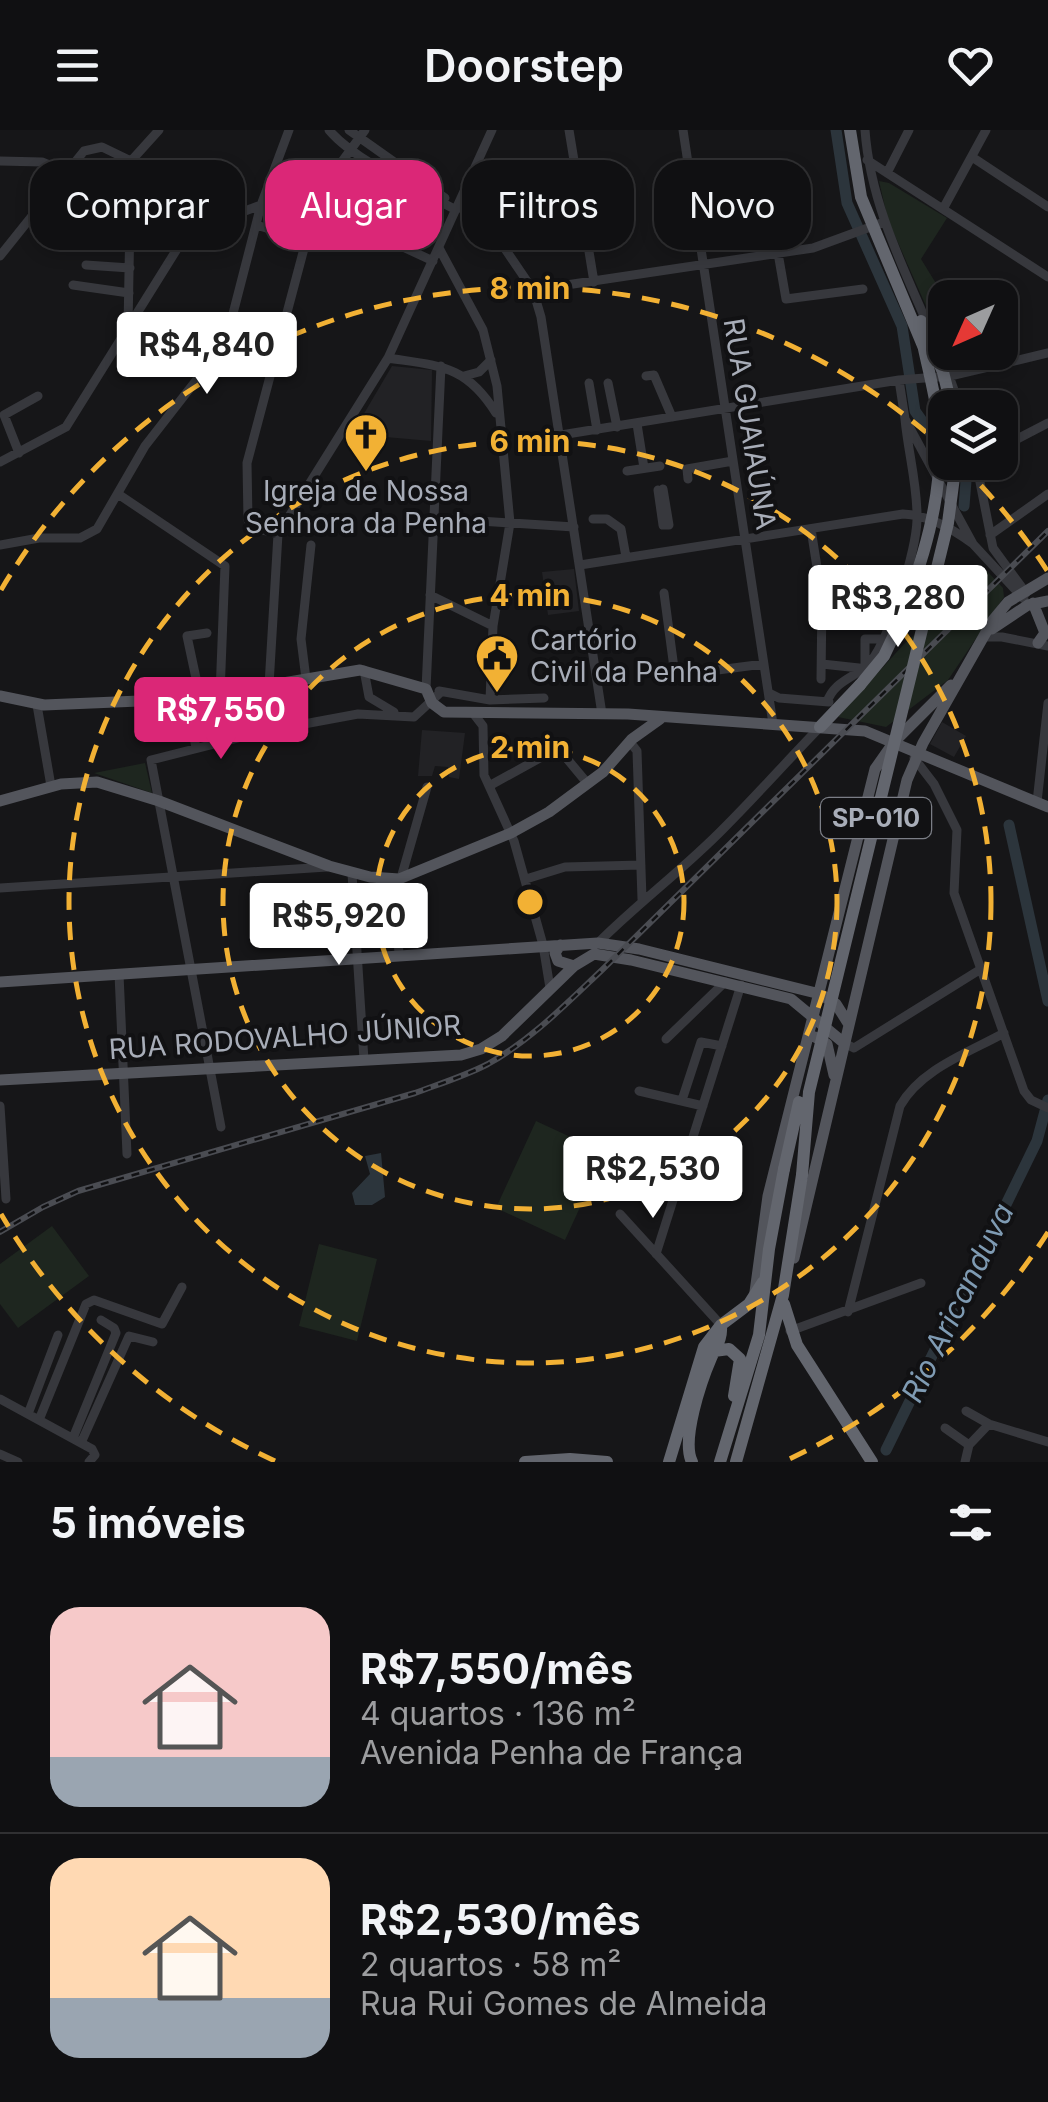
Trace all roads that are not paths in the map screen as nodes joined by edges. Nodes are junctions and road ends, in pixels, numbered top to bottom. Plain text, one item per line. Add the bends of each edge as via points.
1 (160, 130) edge
2 (288, 130) edge
3 (329, 130) edge
4 (349, 130) edge
5 (492, 130) edge
6 (569, 130) edge
7 (683, 130) edge
8 (850, 130) edge
9 (862, 130) edge
10 (909, 130) edge
11 (986, 130) edge
12 (363, 134) edge
13 (353, 149) junction
14 (972, 158) junction
15 (75, 160) edge
16 (129, 160) edge
17 (132, 160) edge
18 (344, 160) edge
19 (369, 160) edge
20 (478, 160) edge
21 (867, 160) junction
22 (0, 161) edge
23 (30, 162) edge
24 (885, 172) junction
25 (870, 178) junction
26 (462, 197) edge
27 (442, 200) edge
28 (261, 205) junction
29 (1048, 207) edge
30 (457, 208) junction
31 (942, 209) junction
32 (30, 216) edge
33 (884, 222) junction
34 (256, 225) junction
35 (265, 228) edge
36 (442, 241) edge
37 (130, 250) edge
38 (301, 250) edge
39 (409, 250) edge
40 (438, 250) edge
41 (440, 250) edge
42 (505, 250) edge
43 (778, 253) junction
44 (0, 256) edge
45 (433, 261) junction
46 (86, 265) dead end
47 (704, 266) junction
48 (130, 268) junction
49 (1048, 276) edge
50 (594, 282) junction
51 (73, 286) dead end
52 (863, 289) dead end
53 (532, 290) junction
54 (129, 293) junction
55 (128, 329) junction
56 (924, 349) junction
57 (1048, 353) edge
58 (388, 358) junction
59 (491, 360) junction
60 (442, 366) junction
61 (464, 376) junction
62 (646, 376) dead end
63 (950, 376) junction
64 (901, 380) junction
65 (589, 383) dead end
66 (608, 383) dead end
67 (941, 390) edge
68 (946, 390) edge
69 (954, 390) edge
70 (38, 396) dead end
71 (725, 409) junction
72 (498, 415) junction
73 (672, 417) junction
74 (906, 419) junction
75 (1048, 423) edge
76 (637, 424) junction
77 (617, 427) junction
78 (597, 430) junction
79 (561, 436) junction
80 (1018, 439) edge
81 (19, 453) junction
82 (733, 461) junction
83 (0, 462) edge
84 (660, 466) dead end
85 (644, 468) junction
86 (627, 471) dead end
87 (688, 480) dead end
88 (949, 480) edge
89 (950, 480) edge
90 (980, 480) edge
91 (660, 489) dead end
92 (118, 494) junction
93 (1048, 494) edge
94 (917, 514) junction
95 (434, 518) junction
96 (593, 518) dead end
97 (510, 523) junction
98 (574, 527) junction
99 (811, 529) junction
100 (278, 534) junction
101 (990, 534) junction
102 (745, 539) junction
103 (973, 544) junction
104 (0, 545) edge
105 (311, 546) dead end
106 (670, 550) junction
107 (626, 557) junction
108 (580, 565) junction
109 (1048, 578) edge
110 (1022, 592) junction
111 (664, 593) dead end
112 (430, 595) junction
113 (822, 599) junction
114 (898, 599) junction
115 (1048, 601) edge
116 (1031, 604) junction
117 (493, 626) junction
118 (207, 633) dead end
119 (982, 640) junction
120 (1043, 645) edge
121 (764, 664) junction
122 (822, 664) junction
123 (862, 667) junction
124 (364, 670) junction
125 (961, 674) junction
126 (306, 679) junction
127 (821, 679) dead end
128 (423, 685) junction
129 (268, 686) junction
130 (441, 692) junction
131 (220, 694) junction
132 (0, 696) edge
133 (194, 698) junction
134 (544, 698) dead end
135 (772, 698) junction
136 (847, 698) junction
137 (490, 700) junction
138 (827, 702) junction
139 (1048, 703) edge
140 (432, 704) junction
141 (37, 705) junction
142 (924, 710) junction
143 (473, 712) junction
144 (602, 714) junction
145 (399, 715) junction
146 (647, 716) junction
147 (664, 717) junction
148 (773, 724) junction
149 (820, 727) junction
150 (932, 727) junction
151 (276, 729) junction
152 (631, 741) junction
153 (898, 743) junction
154 (196, 748) junction
155 (618, 757) junction
156 (638, 759) junction
157 (919, 759) junction
158 (588, 784) junction
159 (51, 786) junction
160 (488, 786) junction
161 (427, 787) dead end
162 (0, 801) edge
163 (159, 802) junction
164 (1043, 805) edge
165 (511, 833) junction
166 (294, 851) junction
167 (641, 865) junction
168 (329, 866) junction
169 (291, 868) junction
170 (352, 874) junction
171 (174, 876) junction
172 (398, 879) junction
173 (526, 879) junction
174 (0, 888) edge
175 (642, 899) junction
176 (598, 942) junction
177 (543, 945) junction
178 (560, 945) junction
179 (399, 954) junction
180 (358, 957) junction
181 (574, 966) junction
182 (190, 969) junction
183 (982, 969) junction
184 (120, 974) junction
185 (743, 980) junction
186 (0, 982) edge
187 (726, 982) junction
188 (550, 988) junction
189 (820, 994) junction
190 (814, 1018) junction
191 (848, 1023) junction
192 (1004, 1032) junction
193 (666, 1039) dead end
194 (808, 1039) junction
195 (844, 1043) junction
196 (722, 1046) junction
197 (364, 1060) junction
198 (211, 1067) junction
199 (124, 1072) junction
200 (0, 1080) edge
201 (835, 1084) junction
202 (639, 1091) dead end
203 (682, 1100) junction
204 (0, 1106) edge
205 (702, 1106) junction
206 (1048, 1108) edge
207 (221, 1127) dead end
208 (127, 1154) dead end
209 (2, 1156) edge
210 (6, 1199) dead end
211 (620, 1214) dead end
212 (764, 1220) junction
213 (656, 1254) junction
214 (768, 1256) junction
215 (766, 1280) junction
216 (921, 1283) dead end
217 (182, 1287) dead end
218 (784, 1288) junction
219 (754, 1296) junction
220 (848, 1312) junction
221 (100, 1320) dead end
222 (721, 1325) junction
223 (790, 1331) junction
224 (58, 1335) dead end
225 (153, 1342) dead end
226 (714, 1351) junction
227 (0, 1399) edge
228 (966, 1411) dead end
229 (28, 1414) junction
230 (733, 1418) junction
231 (40, 1420) junction
232 (989, 1424) junction
233 (945, 1428) dead end
234 (1044, 1436) edge
235 (77, 1440) junction
236 (970, 1444) junction
237 (0, 1455) edge
238 (575, 1460) edge
239 (18, 1462) edge
240 (89, 1462) edge
241 (525, 1462) edge
242 (607, 1462) edge
243 (669, 1462) edge
244 (692, 1462) edge
245 (720, 1462) edge
246 (736, 1462) edge
247 (872, 1462) edge
248 (965, 1462) edge

1 - 17 street
2 - 28 street
3 - 13 street
4 - 12 street
5 - 20 street
6 - 50 street
7 - 47 street, RUA GUAIAÚNA
8 - 56 highway, bridge via 865,207
9 - 21 street
9 - 68 highway, bridge via 866,186
10 - 24 street
11 - 14 street
12 - 13 street
12 - 30 street
13 - 18 street
13 - 19 street
14 - 29 street
14 - 31 street
15 - 16 street via 92,147
21 - 24 street
21 - 25 street
22 - 23 street
24 - 25 street
24 - 31 street
25 - 33 street
26 - 30 street
27 - 30 street
28 - 34 street
28 - 55 street via 182,241
30 - 36 street
31 - 49 street
32 - 44 street
33 - 43 street via 813,248
33 - 63 street
34 - 35 street
34 - 92 street via 223,343 145,446
37 - 48 street
38 - 100 street via 245,480 250,526
39 - 45 street
40 - 45 street
41 - 59 street via 483,330
42 - 53 street
43 - 47 street
43 - 52 street via 786,299
45 - 58 street
46 - 48 street
47 - 50 street
47 - 71 street, RUA GUAIAÚNA
48 - 54 street
50 - 53 street
51 - 54 street
53 - 79 street
54 - 55 street
55 - 81 street via 66,427
56 - 67 highway, bridge
56 - 136 highway, bridge via 939,439 932,513 894,637
57 - 63 street
58 - 60 street
58 - 100 street
59 - 61 street
59 - 72 street
60 - 61 street
60 - 95 street
61 - 72 street
62 - 73 street via 654,375
63 - 64 street
63 - 69 street
64 - 71 street
64 - 74 street
65 - 78 street
66 - 77 street
70 - 81 street via 4,416
71 - 73 street
71 - 82 street, RUA GUAIAÚNA
72 - 97 street
73 - 76 street
74 - 94 street
74 - 103 street
75 - 80 street
76 - 77 street
76 - 85 street
77 - 78 street
78 - 79 street
79 - 98 street
81 - 83 street
82 - 87 street via 686,468
82 - 102 street, RUA GUAIAÚNA
84 - 85 street
85 - 86 street
88 - 214 highway, SP-010, bridge
89 - 218 highway, SP-010, bridge via 940,554 809,1092
90 - 101 street
91 - 106 street
92 - 104 street via 87,536
92 - 131 street via 223,563
93 - 101 street
94 - 99 street
94 - 103 street
94 - 114 street
95 - 97 street
95 - 112 street
96 - 107 street via 621,530
97 - 98 street
97 - 117 street
98 - 108 street
99 - 102 street
99 - 113 street
100 - 129 street
101 - 110 street via 996,556
102 - 106 street
102 - 121 street, RUA GUAIAÚNA
103 - 110 street
105 - 126 street via 301,639
106 - 107 street
107 - 108 street
108 - 144 street
109 - 110 main road
110 - 116 street
110 - 119 main road
111 - 121 street via 674,668
112 - 117 street
112 - 128 street
113 - 114 street
113 - 122 street
114 - 123 street
115 - 116 main road
116 - 119 main road
116 - 120 main road via 1045,633
117 - 137 street
118 - 133 street via 187,636
119 - 120 street via 1002,636
119 - 125 main road
121 - 135 street, RUA GUAIAÚNA
122 - 123 street
122 - 127 street
123 - 138 street via 837,684
124 - 126 main road
124 - 128 main road
124 - 145 street via 368,697
125 - 142 main road
125 - 150 main road
126 - 129 main road
128 - 130 street
128 - 140 main road
129 - 131 main road
129 - 151 street
130 - 137 street
130 - 140 street
131 - 133 main road
132 - 141 main road
133 - 141 main road
133 - 154 street
134 - 137 street
135 - 138 street
135 - 148 street, RUA GUAIAÚNA
136 - 138 street
136 - 149 highway
139 - 164 street
140 - 143 main road via 444,712
140 - 145 street via 414,718
141 - 159 street
142 - 150 main road
142 - 153 main road
143 - 144 main road
143 - 160 street via 483,726
144 - 146 main road
145 - 151 street via 358,714
146 - 147 main road
146 - 152 main road
147 - 148 main road
147 - 152 main road
148 - 149 main road
149 - 153 main road
149 - 175 street via 724,829
150 - 157 main road
151 - 154 street
152 - 155 main road
152 - 156 street
153 - 157 main road
153 - 189 main road via 875,769
154 - 163 street via 151,760
155 - 156 street
155 - 158 main road
156 - 167 street
157 - 164 main road via 940,761
157 - 183 street via 957,830 953,887
157 - 191 main road via 906,780
158 - 160 street via 558,748
158 - 165 main road
159 - 162 main road
159 - 163 main road via 97,782
160 - 165 street
161 - 172 street
163 - 166 main road
163 - 171 street
165 - 172 main road
165 - 173 street
166 - 168 main road
166 - 169 main road
167 - 173 street via 565,867
167 - 175 street
168 - 169 street
168 - 170 main road
169 - 171 street
170 - 172 main road
170 - 180 street
171 - 174 street
171 - 182 street
172 - 179 street
173 - 177 street
175 - 176 street
176 - 178 main road
176 - 185 main road
177 - 178 main road
177 - 179 main road
177 - 188 street
178 - 181 main road via 558,961
179 - 180 main road
180 - 182 main road
180 - 197 street
181 - 187 main road via 601,954
181 - 188 main road, RUA RODOVALHO JÚNIOR
182 - 184 main road
182 - 198 street
183 - 192 street
183 - 195 street via 854,1048
184 - 186 main road
184 - 199 street
185 - 187 main road
185 - 189 main road
185 - 190 main road via 790,999
185 - 196 street
187 - 193 street
188 - 197 main road, RUA RODOVALHO JÚNIOR via 481,1049
189 - 190 main road
189 - 191 main road
190 - 194 main road
190 - 195 main road
191 - 195 main road
192 - 206 street via 1024,1091
192 - 220 street via 924,1078 900,1106
194 - 201 main road via 827,1044
194 - 212 main road
195 - 201 main road
196 - 203 street via 700,1042
196 - 205 street
197 - 198 main road, RUA RODOVALHO JÚNIOR
198 - 199 main road, RUA RODOVALHO JÚNIOR
198 - 207 street
199 - 200 main road, RUA RODOVALHO JÚNIOR
199 - 208 street
201 - 218 main road
202 - 203 street
203 - 205 street
204 - 209 street
205 - 213 street
209 - 210 street
211 - 213 street
212 - 214 highway
212 - 219 main road
213 - 222 street
214 - 215 highway, SP-010
215 - 219 highway
215 - 230 highway, SP-010 via 751,1369
216 - 220 street
217 - 231 street via 162,1324 90,1300
218 - 223 highway
218 - 246 highway, SP-010
219 - 222 highway
220 - 223 street
221 - 235 street via 116,1333
222 - 226 highway
222 - 243 highway via 700,1358
223 - 247 highway
224 - 229 street
225 - 235 street via 129,1336
226 - 230 highway via 729,1350 740,1359
226 - 244 highway via 687,1442
227 - 229 street
228 - 232 street
229 - 231 street
230 - 245 highway, SP-010
231 - 235 street
232 - 234 street
232 - 236 street
233 - 236 street
235 - 240 street via 95,1452
236 - 248 street
237 - 239 street
238 - 241 highway
238 - 242 highway

